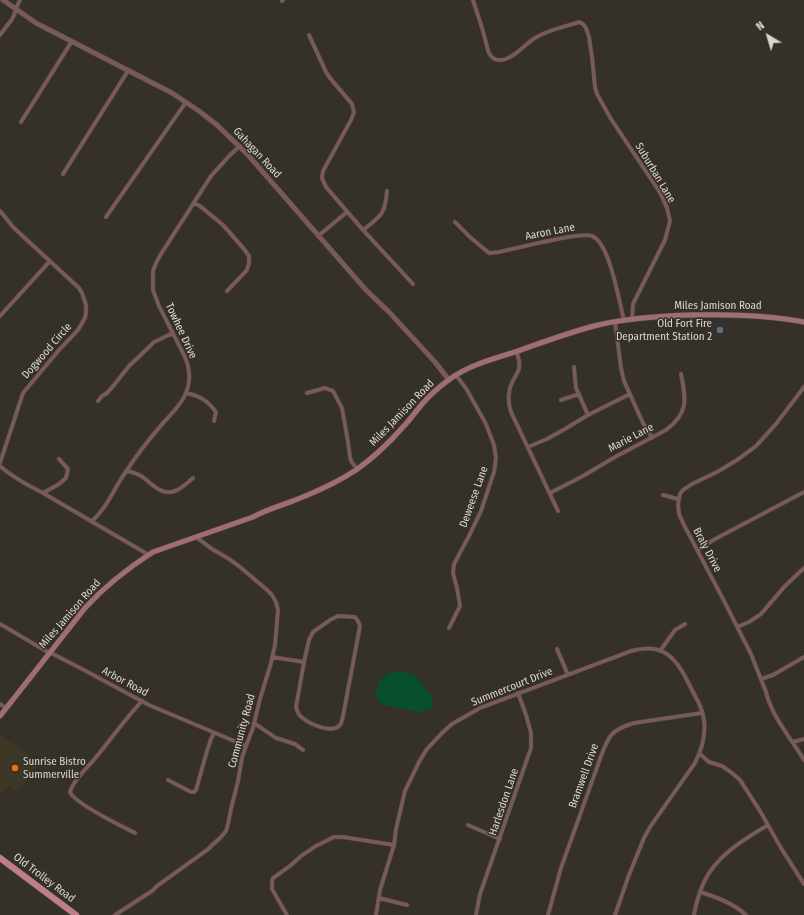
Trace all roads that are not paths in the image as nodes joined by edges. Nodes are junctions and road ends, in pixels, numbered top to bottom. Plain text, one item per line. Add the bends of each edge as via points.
1 (3, 0) edge
2 (20, 0) edge
3 (473, 0) edge
4 (16, 9) junction
5 (0, 35) edge
6 (309, 35) dead end
7 (72, 42) junction
8 (129, 70) junction
9 (186, 102) junction
10 (21, 122) dead end
11 (240, 146) junction
12 (63, 174) dead end
13 (387, 191) dead end
14 (194, 203) junction
15 (347, 212) junction
16 (1, 213) edge
17 (106, 217) dead end
18 (455, 222) dead end
19 (363, 230) junction
20 (318, 236) junction
21 (50, 261) junction
22 (413, 284) dead end
23 (227, 291) dead end
24 (0, 316) edge
25 (632, 319) junction
26 (624, 320) junction
27 (616, 322) junction
28 (804, 322) edge
29 (173, 333) junction
30 (516, 351) junction
31 (574, 367) dead end
32 (681, 374) dead end
33 (456, 375) junction
34 (449, 380) junction
35 (804, 387) edge
36 (186, 393) junction
37 (307, 393) dead end
38 (579, 394) junction
39 (630, 394) junction
40 (561, 400) dead end
41 (98, 401) dead end
42 (588, 415) junction
43 (214, 421) dead end
44 (652, 438) junction
45 (528, 447) junction
46 (59, 459) dead end
47 (0, 462) edge
48 (0, 466) edge
49 (357, 469) junction
50 (126, 471) junction
51 (193, 478) dead end
52 (804, 492) edge
53 (43, 493) junction
54 (550, 493) junction
55 (663, 495) dead end
56 (678, 499) junction
57 (558, 511) dead end
58 (92, 521) junction
59 (196, 537) junction
60 (698, 550) junction
61 (149, 555) junction
62 (804, 568) edge
63 (0, 624) edge
64 (685, 624) dead end
65 (737, 627) junction
66 (450, 628) dead end
67 (557, 649) dead end
68 (660, 650) junction
69 (50, 653) junction
70 (272, 657) junction
71 (804, 657) edge
72 (304, 662) junction
73 (568, 675) junction
74 (761, 679) junction
75 (518, 693) junction
76 (142, 701) junction
77 (0, 704) edge
78 (6, 708) junction
79 (702, 713) junction
80 (0, 716) edge
81 (254, 723) junction
82 (214, 733) junction
83 (804, 740) edge
84 (793, 742) junction
85 (246, 746) junction
86 (303, 750) dead end
87 (700, 754) junction
88 (804, 760) edge
89 (168, 780) dead end
90 (468, 825) dead end
91 (768, 825) junction
92 (135, 833) dead end
93 (500, 839) junction
94 (394, 845) junction
95 (0, 858) edge
96 (804, 884) edge
97 (700, 892) junction
98 (379, 898) junction
99 (407, 905) dead end
100 (76, 915) edge
101 (115, 915) edge
102 (287, 915) edge
103 (376, 915) edge
104 (476, 915) edge
105 (548, 915) edge
106 (615, 915) edge
107 (694, 915) edge
108 (746, 915) edge

1 - 4 street, Gahagan Road
2 - 4 street
3 - 25 street, Suburban Lane via 488,52 494,59 508,58 545,33 579,22 586,28 597,94 661,194 670,221 664,240 633,304
4 - 5 street
4 - 7 street, Gahagan Road
6 - 15 street via 326,72 354,108 352,120 322,174 324,184
7 - 8 street, Gahagan Road
7 - 10 street
8 - 9 street, Gahagan Road
8 - 12 street
9 - 11 street, Gahagan Road via 208,117
9 - 17 street
11 - 14 street, Towhee Drive via 211,176
11 - 20 street, Gahagan Road
13 - 19 street via 382,214
14 - 23 street via 223,225 249,256 247,270
14 - 29 street, Towhee Drive via 153,270 156,298
15 - 19 street
15 - 20 street
16 - 21 street, Dogwood Circle
18 - 26 street, Aaron Lane via 489,252 578,235 592,235 605,251
19 - 22 street
20 - 34 street, Gahagan Road
21 - 24 street
21 - 47 street, Dogwood Circle via 79,288 86,305 85,318 78,330 23,394
25 - 26 main road, Miles Jamison Road
25 - 28 main road, Miles Jamison Road via 728,314
26 - 27 main road, Miles Jamison Road
27 - 30 main road, Miles Jamison Road via 581,329
27 - 39 street via 621,368
29 - 36 street, Towhee Drive via 190,374
29 - 41 street via 154,342
30 - 33 main road, Miles Jamison Road
30 - 45 street via 520,366 510,388 509,402 513,417
31 - 38 street
32 - 44 street, Marie Lane via 685,396 681,414 673,425
33 - 34 main road, Miles Jamison Road
33 - 66 street, Deweese Lane via 486,424 496,458 481,511 454,564 453,573 460,606
34 - 49 main road, Miles Jamison Road via 433,392 388,444
35 - 56 street via 756,446 737,460 687,487
36 - 43 street via 206,400 216,412
36 - 50 street, Towhee Drive
37 - 49 street via 325,388 335,394 342,408 350,461
38 - 40 street
38 - 42 street
39 - 42 street
39 - 44 street
42 - 45 street
44 - 54 street, Marie Lane
45 - 54 street
46 - 53 street via 68,469 66,478
48 - 53 street
49 - 59 main road, Miles Jamison Road via 335,483
50 - 51 street via 137,474 163,492 173,492
50 - 58 street, Towhee Drive via 100,514
52 - 60 street
53 - 58 street
54 - 57 street
55 - 56 street
56 - 60 street, Braly Drive via 679,514
58 - 61 street
59 - 61 main road, Miles Jamison Road
59 - 70 street, Community Road via 240,567 272,595 278,606 278,614
60 - 65 street, Braly Drive
61 - 69 main road, Miles Jamison Road via 100,592
62 - 65 street via 761,614
63 - 69 street, Arbor Road
64 - 68 street via 674,630
65 - 74 street, Braly Drive
67 - 73 street
68 - 73 street, Summercourt Drive via 639,649
68 - 79 street via 680,666
69 - 76 street, Arbor Road
69 - 78 main road, Miles Jamison Road
70 - 72 street
70 - 81 street, Community Road
71 - 74 street via 774,675
72 - 72 street via 313,632 338,616 355,617 360,626 339,727 319,727 297,712
73 - 75 street, Summercourt Drive
74 - 84 street, Braly Drive via 768,699
75 - 93 street, Harlesdon Lane via 531,733 531,748
75 - 94 street, Summercourt Drive via 480,708 452,724 427,749 405,791
76 - 82 street, Arbor Road
76 - 92 street via 74,783 70,792 92,810
77 - 78 street
78 - 80 main road, Miles Jamison Road
79 - 87 street via 704,736
79 - 105 street, Bramwell Drive via 634,723 611,735 602,752 561,868
81 - 85 street, Community Road
81 - 86 street via 276,738 295,744
82 - 85 street, Arbor Road
82 - 89 street via 196,790 191,792
83 - 84 street
84 - 88 street, Braly Drive
85 - 101 street, Community Road via 224,834 152,891
87 - 91 street via 709,762 732,772 740,780
87 - 106 street via 641,844
90 - 93 street
91 - 96 street
91 - 97 street via 738,843 724,856 708,874
93 - 104 street, Harlesdon Lane via 480,894
94 - 98 street, Summercourt Drive
94 - 102 street via 334,837 316,846 273,878 272,889
95 - 100 main road, Old Trolley Road
97 - 107 street
97 - 108 street via 725,901
98 - 99 street
98 - 103 street, Summercourt Drive

